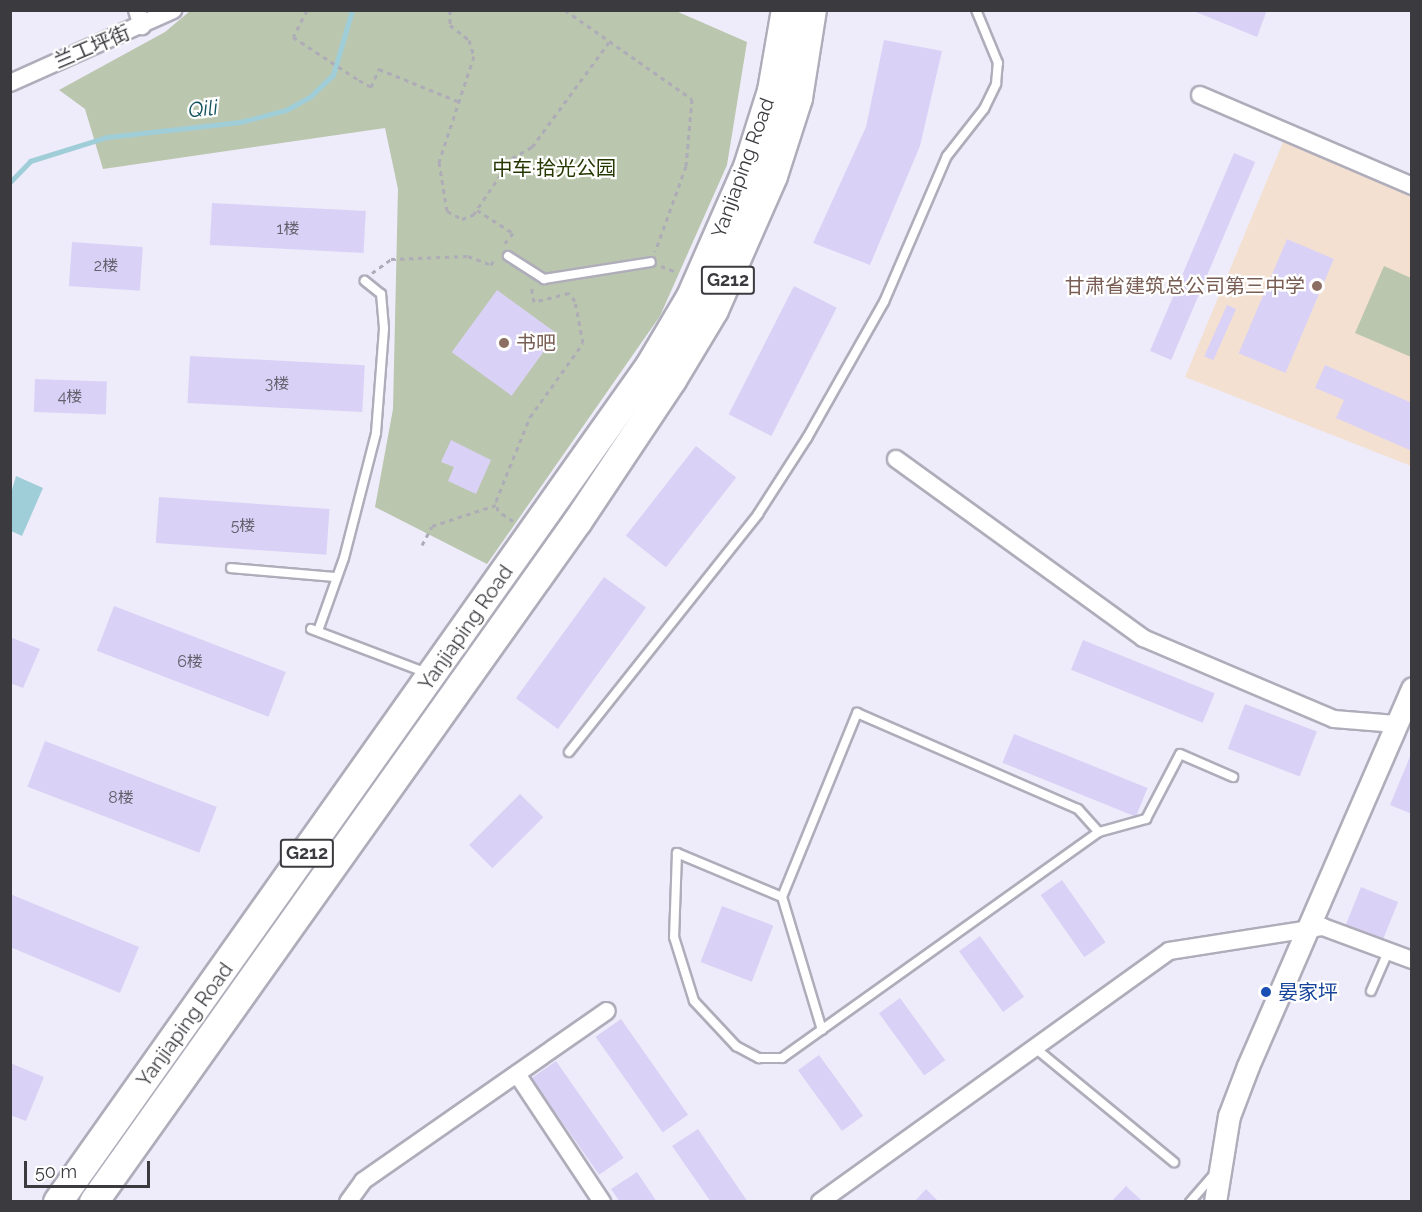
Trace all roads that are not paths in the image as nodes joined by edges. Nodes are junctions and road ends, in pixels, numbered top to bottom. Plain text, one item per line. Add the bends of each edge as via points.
1 (173, 10) edge
2 (786, 10) edge
3 (812, 10) edge
4 (976, 10) edge
5 (140, 18) edge
6 (10, 83) edge
7 (785, 94) junction
8 (1200, 95) dead end
9 (1412, 186) edge
10 (508, 256) dead end
11 (651, 262) road end
12 (365, 281) road end
13 (896, 459) dead end
14 (231, 568) dead end
15 (337, 577) junction
16 (433, 676) junction
17 (1412, 688) edge
18 (1396, 724) junction
19 (569, 752) dead end
20 (1233, 777) dead end
21 (1099, 832) junction
22 (782, 897) junction
23 (1309, 928) junction
24 (1388, 952) junction
25 (1412, 960) edge
26 (1371, 991) dead end
27 (607, 1011) dead end
28 (822, 1030) junction
29 (1035, 1048) junction
30 (517, 1074) junction
31 (1174, 1162) dead end
32 (1219, 1168) junction
33 (58, 1202) edge
34 (94, 1202) edge
35 (348, 1202) edge
36 (602, 1202) edge
37 (820, 1202) edge
38 (1190, 1202) edge
39 (1215, 1202) edge

1 - 5 street, 兰工坪街
2 - 7 highway, Yanjiaping Road / G212
3 - 7 highway, Yanjiaping Road / G212
4 - 19 lane via 998,63 996,84 984,109 946,156 884,302 758,514
5 - 6 street, 兰工坪街
7 - 16 highway, Yanjiaping Road / G212 via 699,279 650,366
7 - 34 highway, Yanjiaping Road / G212 via 746,241 714,310 672,380 564,541
8 - 9 street
10 - 11 lane via 544,279
12 - 15 lane via 381,294 384,328 376,433
13 - 18 street via 1143,638 1334,719
14 - 15 lane
15 - 16 lane via 314,630
16 - 33 highway, Yanjiaping Road / G212
17 - 18 street
18 - 23 street
20 - 21 lane via 1180,754 1146,819
21 - 22 lane via 1078,809 857,713
21 - 28 lane
22 - 28 lane
22 - 28 lane via 677,853 674,938 694,1001 736,1046 759,1058 782,1058
23 - 24 street via 1323,927
23 - 29 street via 1169,951
23 - 32 street via 1233,1106
24 - 25 street
24 - 26 lane
27 - 30 street
29 - 31 lane
29 - 37 street
30 - 35 street via 363,1181
30 - 36 street
32 - 38 lane
32 - 39 street

